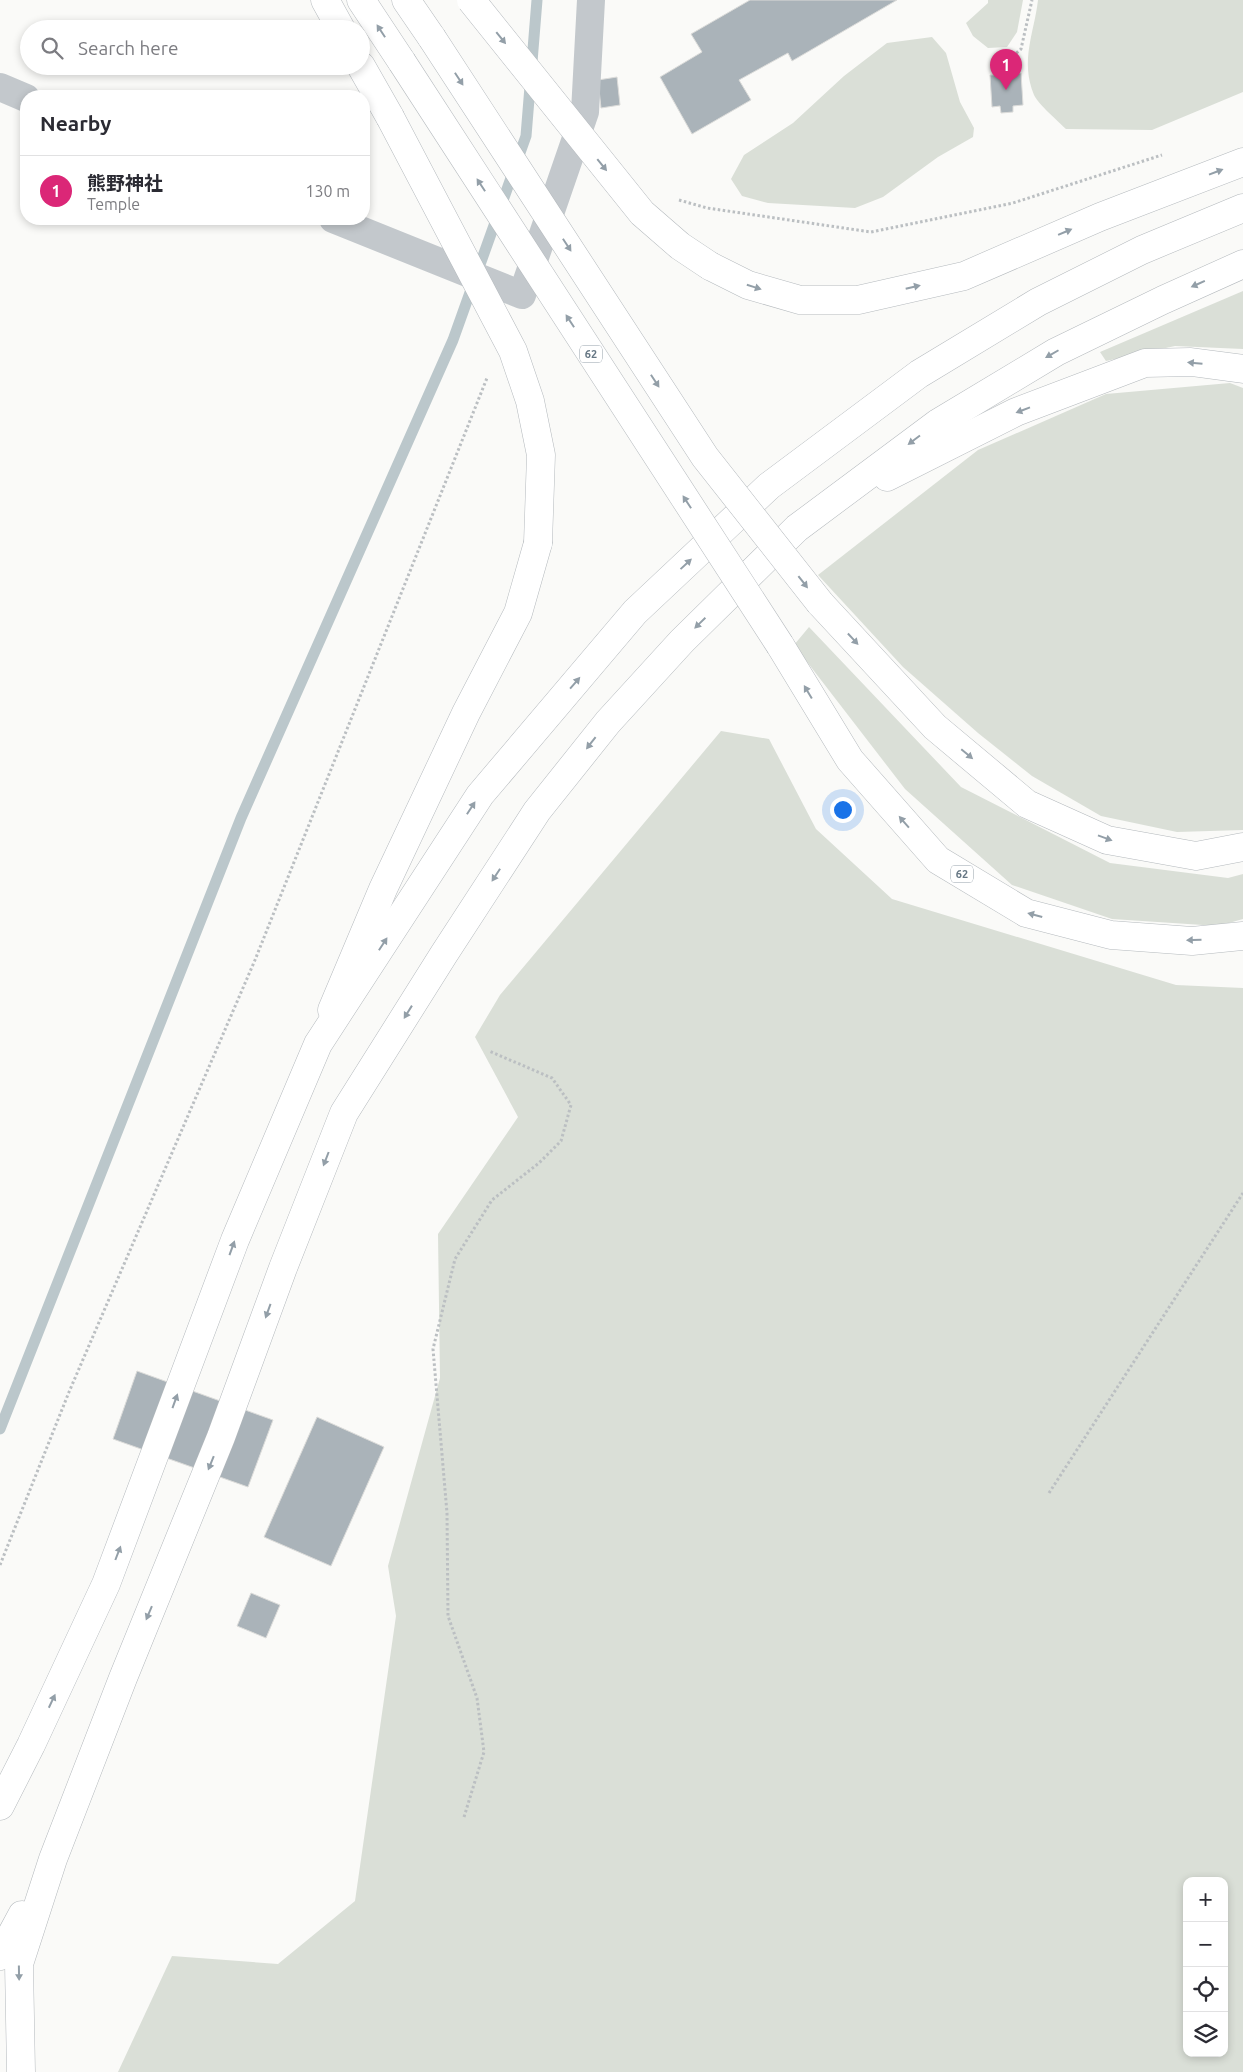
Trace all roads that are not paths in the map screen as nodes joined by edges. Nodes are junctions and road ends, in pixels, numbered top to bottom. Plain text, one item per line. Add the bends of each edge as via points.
1 (326, 0) edge
2 (361, 0) edge
3 (406, 0) edge
4 (471, 0) edge
5 (591, 0) edge
6 (336, 20) edge
7 (366, 75) edge
8 (0, 87) edge
9 (20, 95) edge
10 (1243, 162) edge
11 (1243, 208) edge
12 (348, 225) edge
13 (1243, 264) edge
14 (1243, 369) edge
15 (797, 528) junction
16 (1243, 848) edge
17 (1243, 936) edge
18 (318, 1044) junction
19 (31, 1745) junction
20 (0, 1785) edge
21 (0, 1806) edge
22 (54, 1860) junction
23 (0, 1956) edge
24 (21, 2072) edge

1 - 6 main road
17 -> 2 main road, 62, bridge via 1192,941 1111,935 1026,913 938,860 850,760 780,645
3 -> 16 main road, bridge via 704,457 820,603 935,727 1027,804 1107,840 1196,856
4 -> 10 main road, bridge via 642,214 710,266 748,285 800,300 858,300 964,276 1100,217
5 - 12 street via 585,112 522,294
7 - 18 main road, bridge via 513,351 530,400 541,456 538,543 518,613 382,889
8 - 9 street
18 -> 11 main road via 480,795 636,612 769,486 919,374 1038,302 1142,250
13 -> 15 main road via 1056,352 938,423
14 -> 15 main road via 1191,362 1145,363 1016,412 902,469
15 -> 22 main road via 682,641 608,722 537,811 344,1114 221,1438 122,1678
19 -> 18 main road via 106,1584 235,1240
19 - 20 main road
19 - 21 main road
22 - 23 main road
22 -> 24 main road via 19,1964

